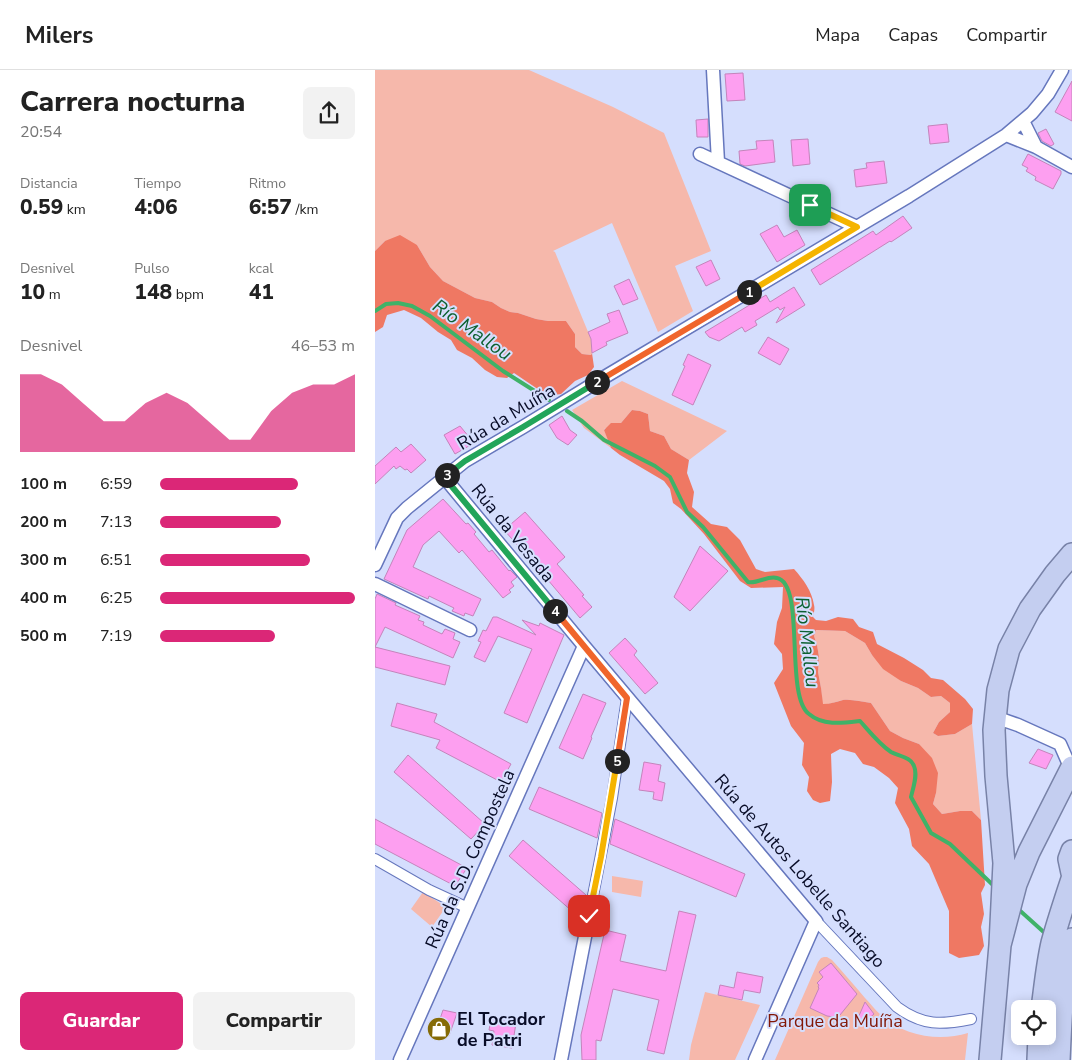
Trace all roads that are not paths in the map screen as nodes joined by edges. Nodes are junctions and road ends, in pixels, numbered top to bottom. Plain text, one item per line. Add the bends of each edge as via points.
1 (713, 70) edge
2 (1062, 70) edge
3 (1023, 121) junction
4 (1006, 135) junction
5 (1036, 147) junction
6 (700, 154) dead end
7 (718, 162) junction
8 (1072, 167) edge
9 (857, 227) junction
10 (444, 477) junction
11 (1072, 554) edge
12 (375, 563) edge
13 (375, 584) edge
14 (470, 630) dead end
15 (583, 646) junction
16 (599, 664) junction
17 (573, 671) junction
18 (627, 698) junction
19 (995, 717) junction
20 (1072, 768) edge
21 (1072, 851) edge
22 (375, 859) edge
23 (1072, 873) edge
24 (1072, 879) edge
25 (591, 906) joint
26 (468, 908) junction
27 (816, 921) junction
28 (1072, 938) edge
29 (1000, 945) junction
30 (1043, 1000) edge
31 (971, 1019) dead end
32 (1039, 1045) edge
33 (989, 1054) edge
34 (400, 1060) edge
35 (561, 1060) edge
36 (755, 1060) edge
37 (1039, 1060) edge
38 (1059, 1060) edge

1 - 7 street
2 - 3 street, Rúa da Muíña via 1048,94
3 - 4 street, Rúa da Muíña
3 - 5 street
4 - 5 street
4 - 9 street, Rúa da Muíña
5 - 8 street
6 - 7 street
7 - 9 street
9 - 10 street, Rúa da Muíña via 465,461
10 - 12 street, Rúa da Muíña via 397,518
10 - 15 street, Rúa da Vesada
11 - 19 highway via 1030,609 1009,649 998,690
13 - 14 street
15 - 16 street, Rúa da Vesada
15 - 17 street, Rúa da S.D. Compostela
16 - 17 street
16 - 18 street, Rúa da Vesada
17 - 26 street, Rúa da S.D. Compostela
18 - 25 street
18 - 27 street, Rúa de Autos Lobelle Santiago
19 - 20 street via 1060,744
19 - 29 highway via 996,776 1004,863
20 - 29 highway via 1025,860
21 - 23 highway via 1069,859
22 - 26 street
24 - 30 highway via 1052,945
25 - 35 street
26 - 34 street, Rúa da S.D. Compostela
27 - 31 street, Rúa de Autos Lobelle Santiago via 907,1014 941,1024
27 - 36 street
28 - 38 highway via 1062,995
29 - 33 highway
32 - 37 highway

